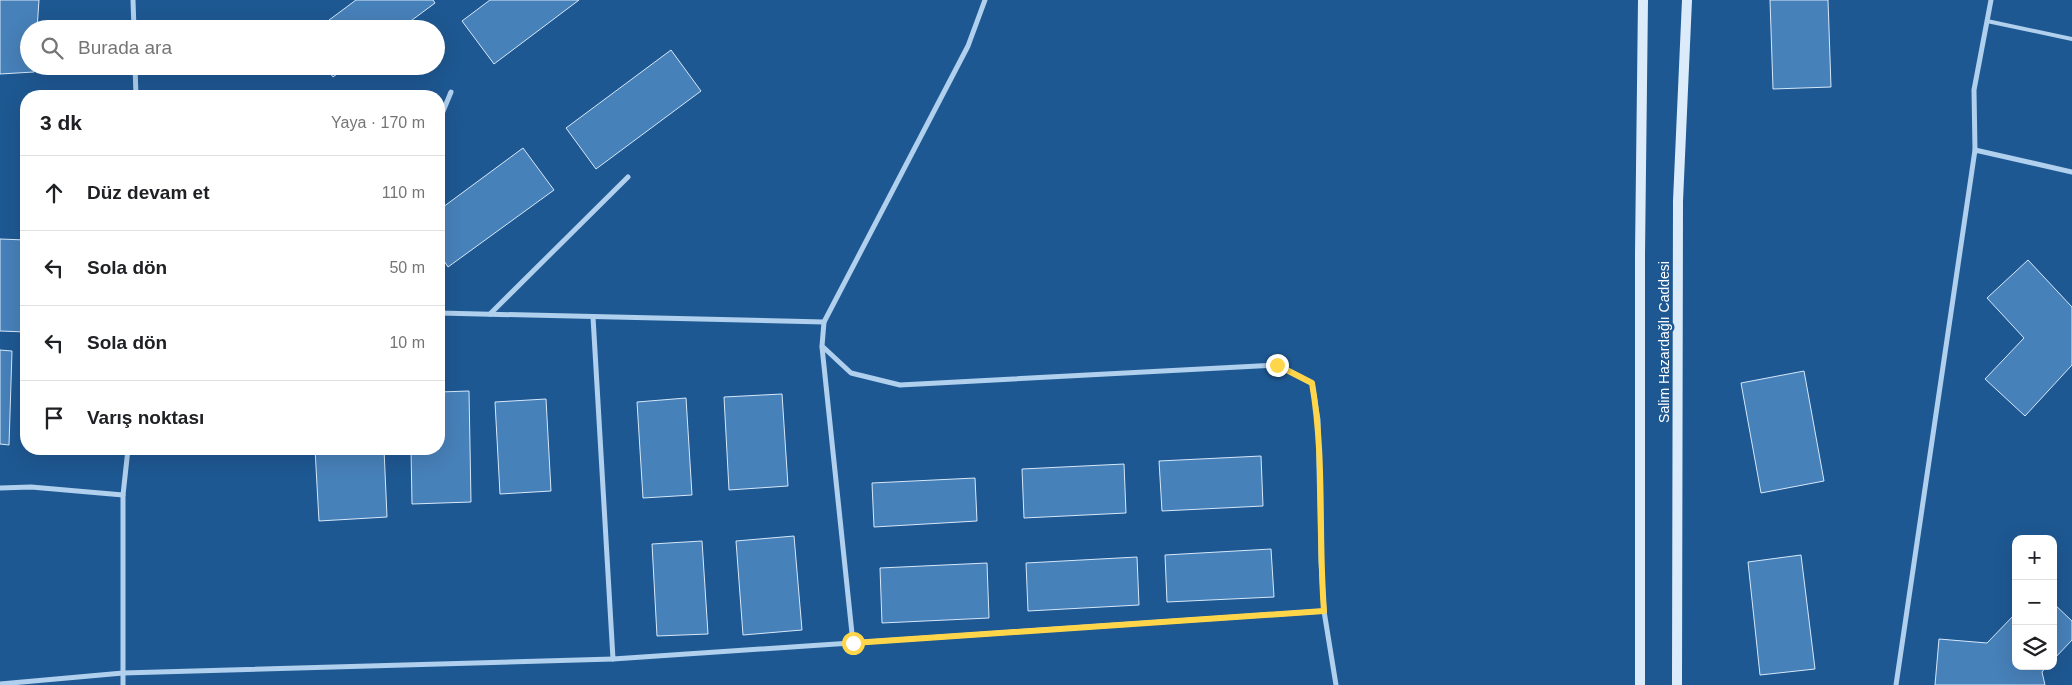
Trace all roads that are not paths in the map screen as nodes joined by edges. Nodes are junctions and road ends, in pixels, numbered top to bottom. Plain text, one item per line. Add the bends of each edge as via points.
1 (133, 0) edge
2 (984, 0) edge
3 (1643, 0) edge
4 (1687, 0) edge
5 (1991, 0) edge
6 (134, 20) edge
7 (1987, 20) junction
8 (2072, 39) edge
9 (135, 75) edge
10 (136, 90) edge
11 (450, 92) dead end
12 (445, 105) edge
13 (1975, 150) junction
14 (2072, 172) edge
15 (628, 177) dead end
16 (445, 313) edge
17 (490, 314) junction
18 (593, 317) junction
19 (824, 322) junction
20 (822, 346) junction
21 (127, 455) edge
22 (0, 488) edge
23 (123, 495) junction
24 (1324, 611) junction
25 (853, 643) junction
26 (613, 659) junction
27 (123, 673) junction
28 (0, 684) edge
29 (123, 685) edge
30 (1336, 685) edge
31 (1640, 685) edge
32 (1677, 685) edge
33 (1896, 685) edge

1 - 6 street
2 - 19 street via 968,46
3 - 31 main road, Salim Hazardağlı Caddesi
4 - 32 main road, Salim Hazardağlı Caddesi via 1678,201
5 - 7 street
7 - 8 lane
7 - 13 street via 1974,90
9 - 10 street
11 - 12 street
13 - 14 street
13 - 33 street
15 - 17 street
16 - 17 street
17 - 18 street
18 - 19 street
18 - 26 street
19 - 20 street
20 - 24 street via 852,373 900,385 1277,365 1312,383 1318,420
20 - 25 street
21 - 23 street
22 - 23 street via 31,487
23 - 27 street
24 - 25 street
24 - 30 street
25 - 26 street
26 - 27 street
27 - 28 street
27 - 29 street

